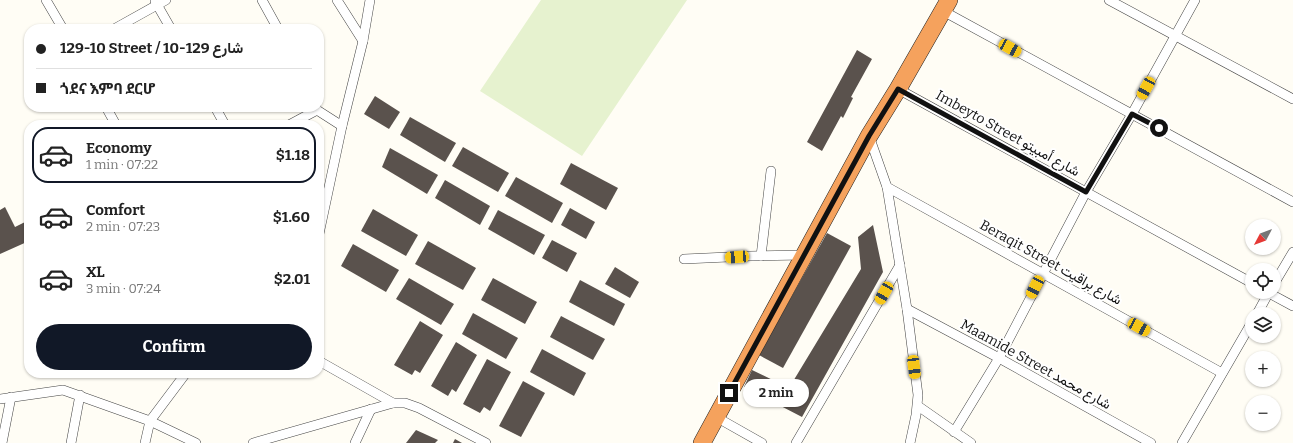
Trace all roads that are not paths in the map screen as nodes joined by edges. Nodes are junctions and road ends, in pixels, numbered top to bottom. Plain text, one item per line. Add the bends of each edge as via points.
1 (46, 0) edge
2 (166, 0) edge
3 (262, 0) edge
4 (337, 0) edge
5 (370, 0) edge
6 (1109, 0) edge
7 (1195, 0) edge
8 (156, 2) edge
9 (946, 5) edge
10 (60, 24) edge
11 (122, 24) edge
12 (169, 24) edge
13 (275, 24) edge
14 (1175, 36) junction
15 (362, 41) junction
16 (898, 89) junction
17 (1293, 99) edge
18 (310, 112) edge
19 (322, 112) edge
20 (1132, 114) junction
21 (297, 120) edge
22 (342, 126) junction
23 (869, 136) junction
24 (771, 171) dead end
25 (887, 187) junction
26 (1086, 192) junction
27 (1293, 202) edge
28 (324, 211) edge
29 (1293, 252) edge
30 (804, 255) junction
31 (761, 256) junction
32 (684, 259) dead end
33 (900, 265) junction
34 (1281, 272) edge
35 (1043, 273) junction
36 (1245, 280) edge
37 (1280, 299) edge
38 (1293, 306) edge
39 (907, 310) junction
40 (1245, 334) edge
41 (999, 358) junction
42 (324, 364) edge
43 (1222, 373) junction
44 (182, 378) edge
45 (80, 395) junction
46 (11, 397) junction
47 (0, 399) edge
48 (393, 403) junction
49 (918, 406) junction
50 (371, 409) junction
51 (716, 417) junction
52 (150, 421) junction
53 (954, 432) junction
54 (2, 443) edge
55 (71, 443) edge
56 (145, 443) edge
57 (196, 443) edge
58 (253, 443) edge
59 (355, 443) edge
60 (486, 443) edge
61 (702, 443) edge
62 (762, 443) edge
63 (796, 443) edge
64 (910, 443) edge
65 (971, 443) edge
66 (1151, 443) edge
67 (1182, 443) edge

1 - 10 street
2 - 8 street
3 - 13 street
4 - 15 street
5 - 15 street
6 - 14 street
7 - 14 street
8 - 11 street
8 - 12 street
9 - 16 highway
9 - 20 street
14 - 17 street
14 - 20 street
15 - 22 street
16 - 23 highway
16 - 26 street, Imbeyto Street شارع أمبيتو
18 - 21 street
19 - 22 street
20 - 26 street
20 - 27 street
22 - 28 street
23 - 25 street
23 - 30 highway
24 - 31 street
25 - 33 street
25 - 35 street, Beraqit Street شارع براقيت
26 - 35 street
26 - 36 street, Imbeyto Street شارع أمبيتو
29 - 34 street
30 - 31 street
30 - 51 highway
31 - 32 street
33 - 39 street
33 - 63 street
35 - 41 street
35 - 43 street, Beraqit Street شارع براقيت
37 - 38 street
39 - 41 street, Maamide Street شارع محمد
39 - 49 street
40 - 43 street
41 - 53 street
41 - 66 street, Maamide Street شارع محمد
42 - 48 street
43 - 67 street
44 - 52 street
45 - 46 street via 63,390
45 - 52 street
45 - 55 street
46 - 47 street
46 - 54 street
48 - 50 street
48 - 60 street via 405,403 419,408
49 - 53 street
49 - 64 street
50 - 58 street
50 - 59 street
51 - 61 highway
51 - 62 street
52 - 56 street
52 - 57 street
53 - 65 street

